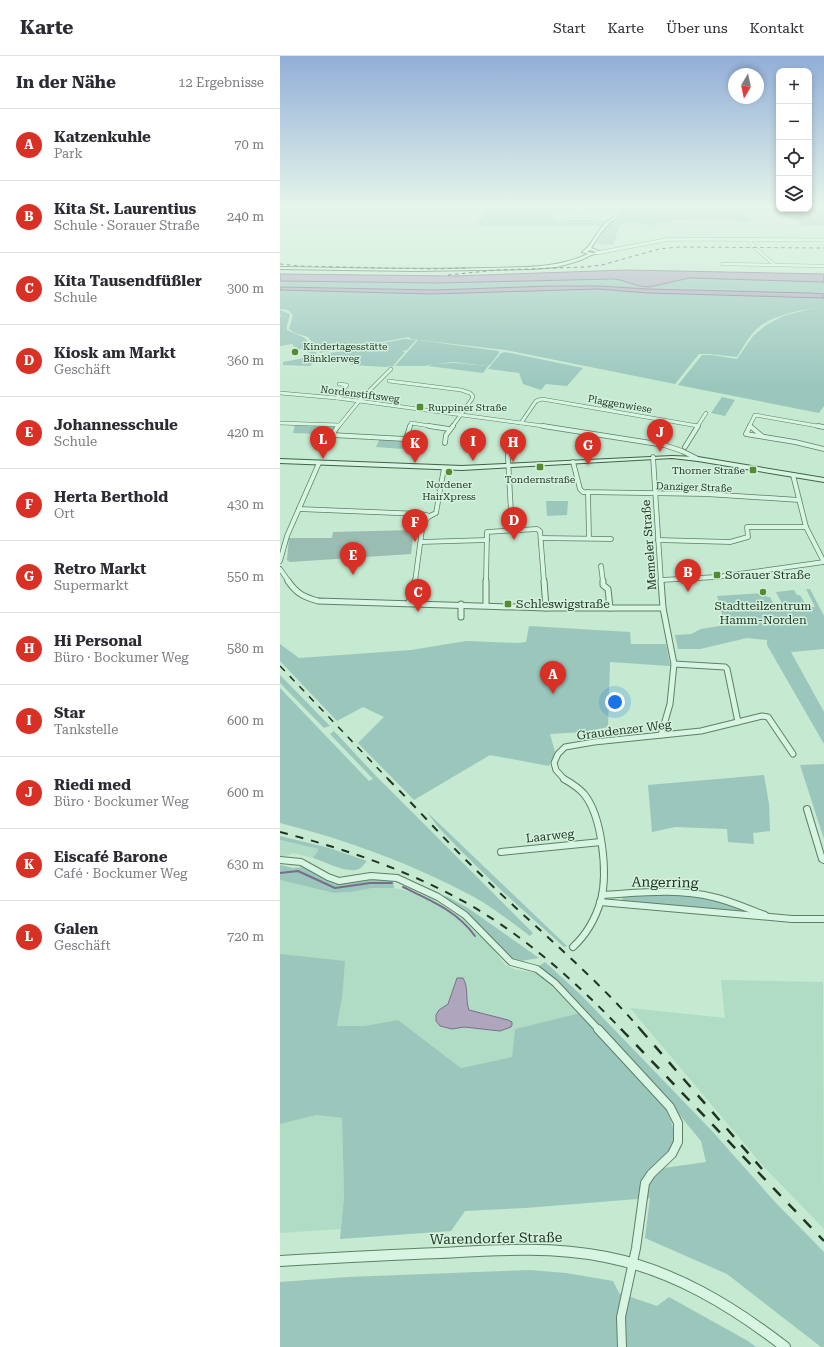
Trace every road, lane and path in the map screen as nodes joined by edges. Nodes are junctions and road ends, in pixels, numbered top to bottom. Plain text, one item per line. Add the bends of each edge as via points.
1 (538, 267) edge
2 (280, 268) edge
3 (391, 368) dead end
4 (389, 381) dead end
5 (339, 384) dead end
6 (280, 393) edge
7 (337, 398) junction
8 (358, 401) junction
9 (706, 413) dead end
10 (460, 415) junction
11 (280, 423) edge
12 (521, 423) junction
13 (339, 425) junction
14 (698, 426) junction
15 (750, 426) junction
16 (824, 427) edge
17 (449, 429) junction
18 (763, 437) junction
19 (507, 440) dead end
20 (445, 444) dead end
21 (685, 447) dead end
22 (675, 449) junction
23 (824, 449) edge
24 (653, 457) junction
25 (678, 457) junction
26 (698, 459) junction
27 (280, 461) edge
28 (572, 462) junction
29 (318, 463) junction
30 (507, 466) junction
31 (444, 468) junction
32 (793, 475) junction
33 (824, 480) edge
34 (588, 492) junction
35 (655, 493) junction
36 (799, 500) junction
37 (299, 508) junction
38 (430, 516) junction
39 (806, 527) junction
40 (512, 530) junction
41 (541, 538) junction
42 (589, 538) junction
43 (611, 539) dead end
44 (487, 540) junction
45 (658, 540) junction
46 (421, 542) junction
47 (280, 561) edge
48 (824, 562) edge
49 (601, 566) dead end
50 (280, 569) edge
51 (661, 580) junction
52 (409, 602) junction
53 (461, 604) junction
54 (486, 605) junction
55 (546, 608) junction
56 (610, 608) junction
57 (663, 608) junction
58 (461, 617) dead end
59 (724, 660) dead end
60 (674, 664) junction
61 (725, 667) junction
62 (738, 722) junction
63 (661, 735) junction
64 (793, 754) dead end
65 (807, 809) dead end
66 (601, 842) junction
67 (502, 852) dead end
68 (280, 860) edge
69 (824, 860) edge
70 (602, 895) junction
71 (600, 902) junction
72 (771, 917) junction
73 (824, 919) edge
74 (573, 947) dead end
75 (280, 1261) edge
76 (632, 1264) junction
77 (622, 1347) edge
78 (785, 1347) edge

1 - 2 main road via 462,271
3 - 8 street
4 - 10 street via 469,392 472,398
5 - 7 street via 347,385
6 - 7 street, Nordenstiftsweg
7 - 8 street, Nordenstiftsweg
8 - 10 street, Nordenstiftsweg
8 - 13 street
9 - 14 street
10 - 12 street, Nordenstiftsweg
10 - 17 street
11 - 13 street
12 - 14 street, Plaggenwiese via 540,398
12 - 22 street, Nordenstiftsweg via 664,445
13 - 17 street via 332,435 406,439 411,423
14 - 21 street
15 - 16 street via 758,415
15 - 18 street
15 - 18 street via 746,434
17 - 20 street via 444,438
18 - 23 street
19 - 30 street
22 - 25 street
22 - 26 street, Nordenstiftsweg
24 - 25 main road
24 - 28 main road
24 - 35 street, Memeler Straße
25 - 26 main road
26 - 32 main road
27 - 29 main road
28 - 30 main road
28 - 34 street via 580,489
29 - 31 main road
29 - 37 street
30 - 31 main road
30 - 40 street
31 - 38 street via 436,513
32 - 33 main road
32 - 36 street
34 - 35 street, Danziger Straße
34 - 42 street
35 - 36 street, Danziger Straße
35 - 45 street, Memeler Straße
36 - 39 street
37 - 38 street
37 - 47 street
38 - 46 street via 423,522
39 - 45 street via 747,527 748,537 730,542
39 - 48 street
40 - 41 street via 538,530
40 - 44 street via 489,531
41 - 42 street
41 - 55 street
42 - 43 street
44 - 46 street
44 - 54 street
45 - 51 street, Memeler Straße
46 - 52 street via 417,578
48 - 51 street via 717,576
49 - 56 street via 602,586 608,589
50 - 52 street via 295,591 313,600
51 - 57 street, Memeler Straße
52 - 53 street
53 - 54 street
53 - 58 street
54 - 55 street
55 - 56 street
56 - 57 street
57 - 60 street, Memeler Straße
59 - 61 street
60 - 61 street
60 - 63 street, Memeler Straße via 670,704
61 - 62 street
62 - 63 street, Graudenzer Weg via 701,731
62 - 64 street, Graudenzer Weg via 762,716 768,718
63 - 66 street, Graudenzer Weg via 565,747 556,758 556,770 584,793 590,804
65 - 69 street
66 - 67 street, Laarweg
66 - 70 street, Graudenzer Weg
68 - 76 street via 301,862 339,881 371,876 397,878 438,897 465,915 505,957 517,964 537,969 555,983 670,1107 675,1115 678,1142 672,1154 645,1183
70 - 71 street, Graudenzer Weg
70 - 72 street, Angerring via 681,892 705,895
71 - 72 street, Angerring
71 - 74 street, Graudenzer Weg via 587,932
72 - 73 street, Angerring
75 - 76 street, Warendorfer Straße via 541,1249 579,1252
76 - 77 street via 621,1317
76 - 78 street, Warendorfer Straße via 666,1275 709,1294 742,1314

